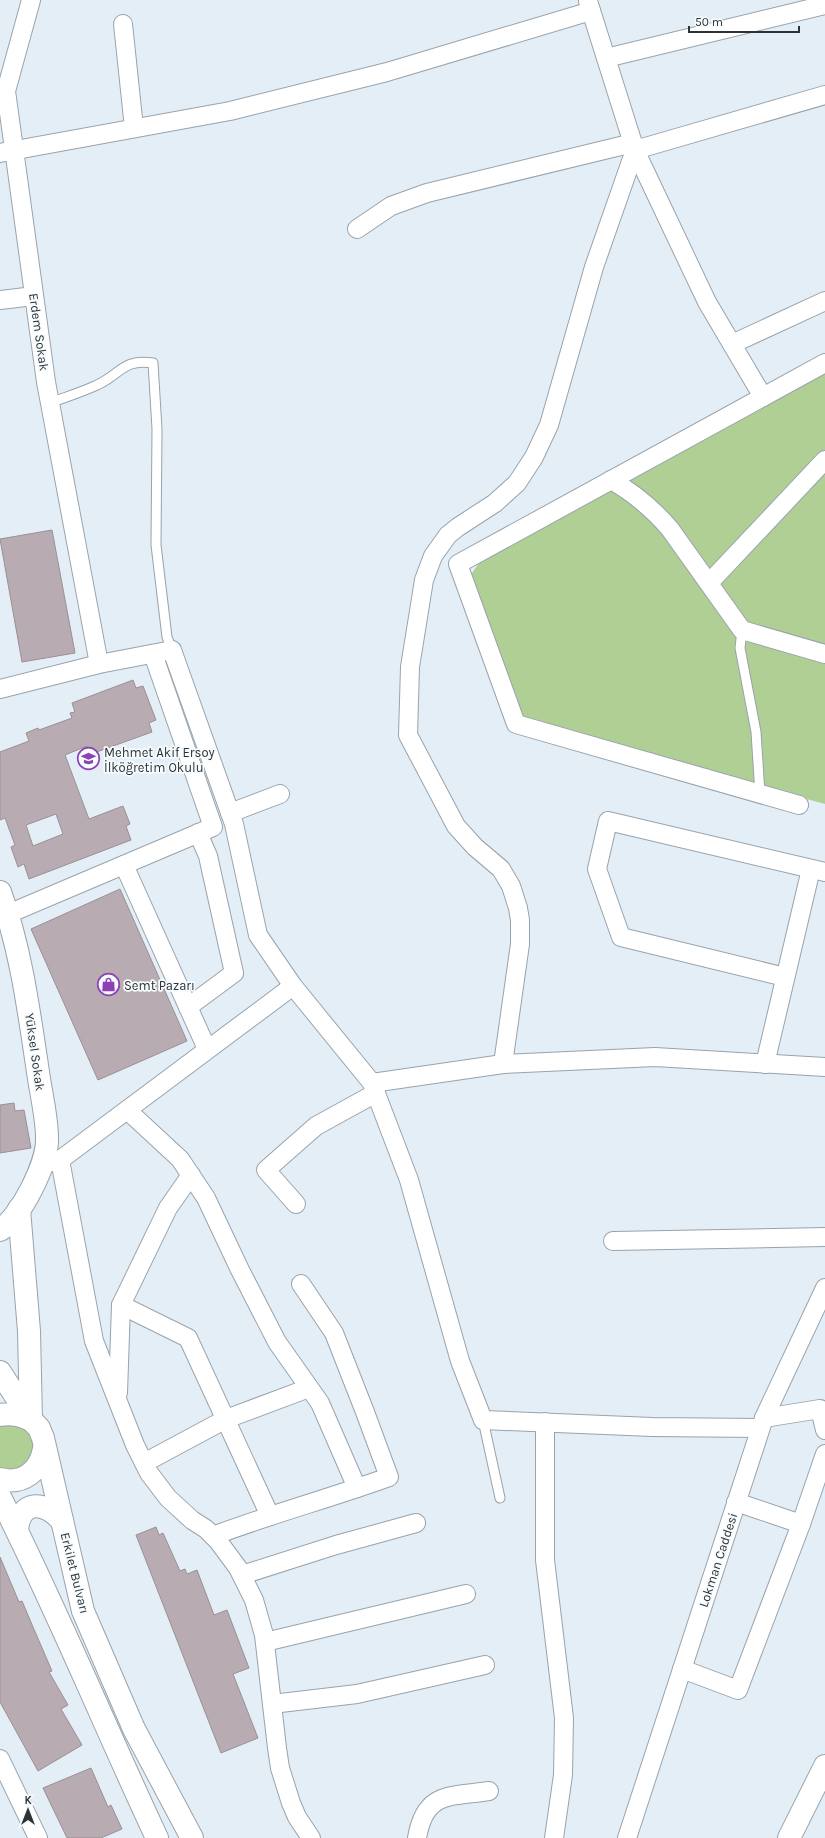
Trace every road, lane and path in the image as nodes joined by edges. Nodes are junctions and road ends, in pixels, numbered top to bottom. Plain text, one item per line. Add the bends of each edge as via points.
1 (31, 0) edge
2 (825, 5) edge
3 (590, 6) edge
4 (123, 24) dead end
5 (606, 58) junction
6 (825, 95) edge
7 (134, 128) junction
8 (634, 146) junction
9 (7, 151) edge
10 (357, 229) dead end
11 (34, 296) junction
12 (0, 300) edge
13 (825, 301) edge
14 (732, 344) junction
15 (825, 362) edge
16 (763, 397) junction
17 (50, 403) junction
18 (825, 460) edge
19 (611, 480) junction
20 (709, 583) junction
21 (742, 630) junction
22 (172, 650) junction
23 (153, 654) junction
24 (825, 654) edge
25 (99, 664) junction
26 (0, 690) edge
27 (280, 794) dead end
28 (760, 794) junction
29 (799, 805) dead end
30 (230, 813) junction
31 (198, 833) junction
32 (124, 865) junction
33 (818, 870) edge
34 (0, 892) edge
35 (8, 914) junction
36 (785, 977) junction
37 (292, 986) junction
38 (188, 1007) junction
39 (207, 1049) junction
40 (503, 1064) junction
41 (765, 1064) junction
42 (825, 1067) edge
43 (374, 1088) junction
44 (127, 1110) junction
45 (51, 1162) junction
46 (191, 1175) junction
47 (296, 1204) dead end
48 (18, 1209) junction
49 (2, 1230) edge
50 (825, 1237) edge
51 (613, 1241) dead end
52 (301, 1284) dead end
53 (825, 1288) edge
54 (121, 1306) junction
55 (0, 1372) edge
56 (309, 1388) junction
57 (118, 1402) junction
58 (0, 1415) edge
59 (226, 1418) junction
60 (30, 1420) junction
61 (483, 1420) junction
62 (545, 1422) junction
63 (762, 1423) junction
64 (825, 1430) edge
65 (44, 1449) junction
66 (825, 1454) edge
67 (144, 1463) junction
68 (0, 1479) edge
69 (357, 1488) junction
70 (0, 1497) edge
71 (500, 1498) dead end
72 (736, 1502) junction
73 (270, 1516) junction
74 (62, 1521) junction
75 (416, 1523) dead end
76 (801, 1524) junction
77 (17, 1530) junction
78 (213, 1536) junction
79 (242, 1575) junction
80 (466, 1594) dead end
81 (265, 1642) junction
82 (485, 1665) dead end
83 (682, 1669) junction
84 (272, 1704) junction
85 (0, 1760) edge
86 (825, 1766) edge
87 (489, 1791) dead end
88 (38, 1838) edge
89 (157, 1838) edge
90 (192, 1838) edge
91 (311, 1838) edge
92 (416, 1838) edge
93 (554, 1838) edge
94 (627, 1838) edge
95 (789, 1838) edge

1 - 9 street, Erdem Sokak via 6,91
2 - 5 street
3 - 5 street
3 - 7 street via 387,72 230,111
4 - 7 street
5 - 8 street
6 - 8 street
7 - 9 street
8 - 10 street via 427,192 391,206
8 - 14 street via 707,302
8 - 40 street via 594,267 549,426 542,442 526,470 507,494 458,527 440,545 424,580 413,642 408,689 408,735 456,826 475,847 501,869 511,886 518,908 520,944
9 - 11 street, Erdem Sokak
11 - 12 street
11 - 17 street, Erdem Sokak
13 - 14 street
14 - 16 street
15 - 16 street
16 - 19 street
17 - 22 lane via 99,385 124,366 142,361 153,363 157,429 156,545 167,638
17 - 25 street, Erdem Sokak
18 - 20 street
19 - 20 street via 636,496 659,517
19 - 28 street via 458,564 516,724
20 - 21 street
21 - 24 street
21 - 28 lane via 740,648 756,732
22 - 23 street
22 - 30 street
23 - 25 street
23 - 31 street via 213,827
25 - 26 street
27 - 30 street
28 - 29 street
30 - 37 street via 258,935
31 - 32 street
31 - 38 street via 208,856 234,973
32 - 35 street
32 - 38 street
33 - 36 street
33 - 36 street via 608,821 597,869 621,938
34 - 35 main road, Yüksel Sokak
35 - 45 main road, Yüksel Sokak via 29,1013
36 - 41 street
37 - 39 street
37 - 43 street
38 - 39 street
39 - 44 street
40 - 41 street via 655,1057
40 - 43 street
41 - 42 street
43 - 47 street via 316,1126 266,1170
43 - 61 street via 408,1180 460,1361
44 - 45 street
44 - 46 street via 180,1159
45 - 48 main road, Yüksel Sokak
45 - 57 street via 94,1341
46 - 54 street via 168,1208
46 - 56 street via 206,1198 278,1342
48 - 49 main road, Yüksel Sokak
48 - 60 main road via 29,1331
50 - 51 street
52 - 69 street via 334,1332 389,1477
53 - 63 street, Lokman Caddesi
54 - 57 street
54 - 59 street via 188,1338
55 - 60 main road, Erkilet Bulvarı
56 - 59 street
56 - 69 street via 320,1403
57 - 67 street
58 - 60 main road via 9,1413
59 - 67 street
59 - 73 street
60 - 65 main road, Erkilet Bulvarı via 39,1428
61 - 62 street
61 - 71 lane
62 - 63 street via 652,1427
62 - 93 street via 545,1560 564,1718 563,1775
63 - 64 street via 820,1409
63 - 72 street, Lokman Caddesi
65 - 68 main road via 37,1469 28,1476 18,1480
65 - 74 main road, Erkilet Bulvarı
66 - 76 street
67 - 78 street via 168,1498
69 - 73 street
70 - 77 main road
72 - 76 street
72 - 83 street, Lokman Caddesi
73 - 78 street
74 - 77 main road via 44,1507 30,1508 22,1512
74 - 90 main road, Erkilet Bulvarı via 83,1611 134,1729
75 - 79 street
76 - 83 street via 738,1690
77 - 89 main road
78 - 79 street via 229,1554
79 - 81 street via 254,1600
80 - 81 street
81 - 84 street
82 - 84 street via 357,1694
83 - 94 street, Lokman Caddesi
84 - 91 street via 276,1748 286,1788 297,1817
85 - 88 street
86 - 95 main road
87 - 92 street via 438,1799 428,1808

